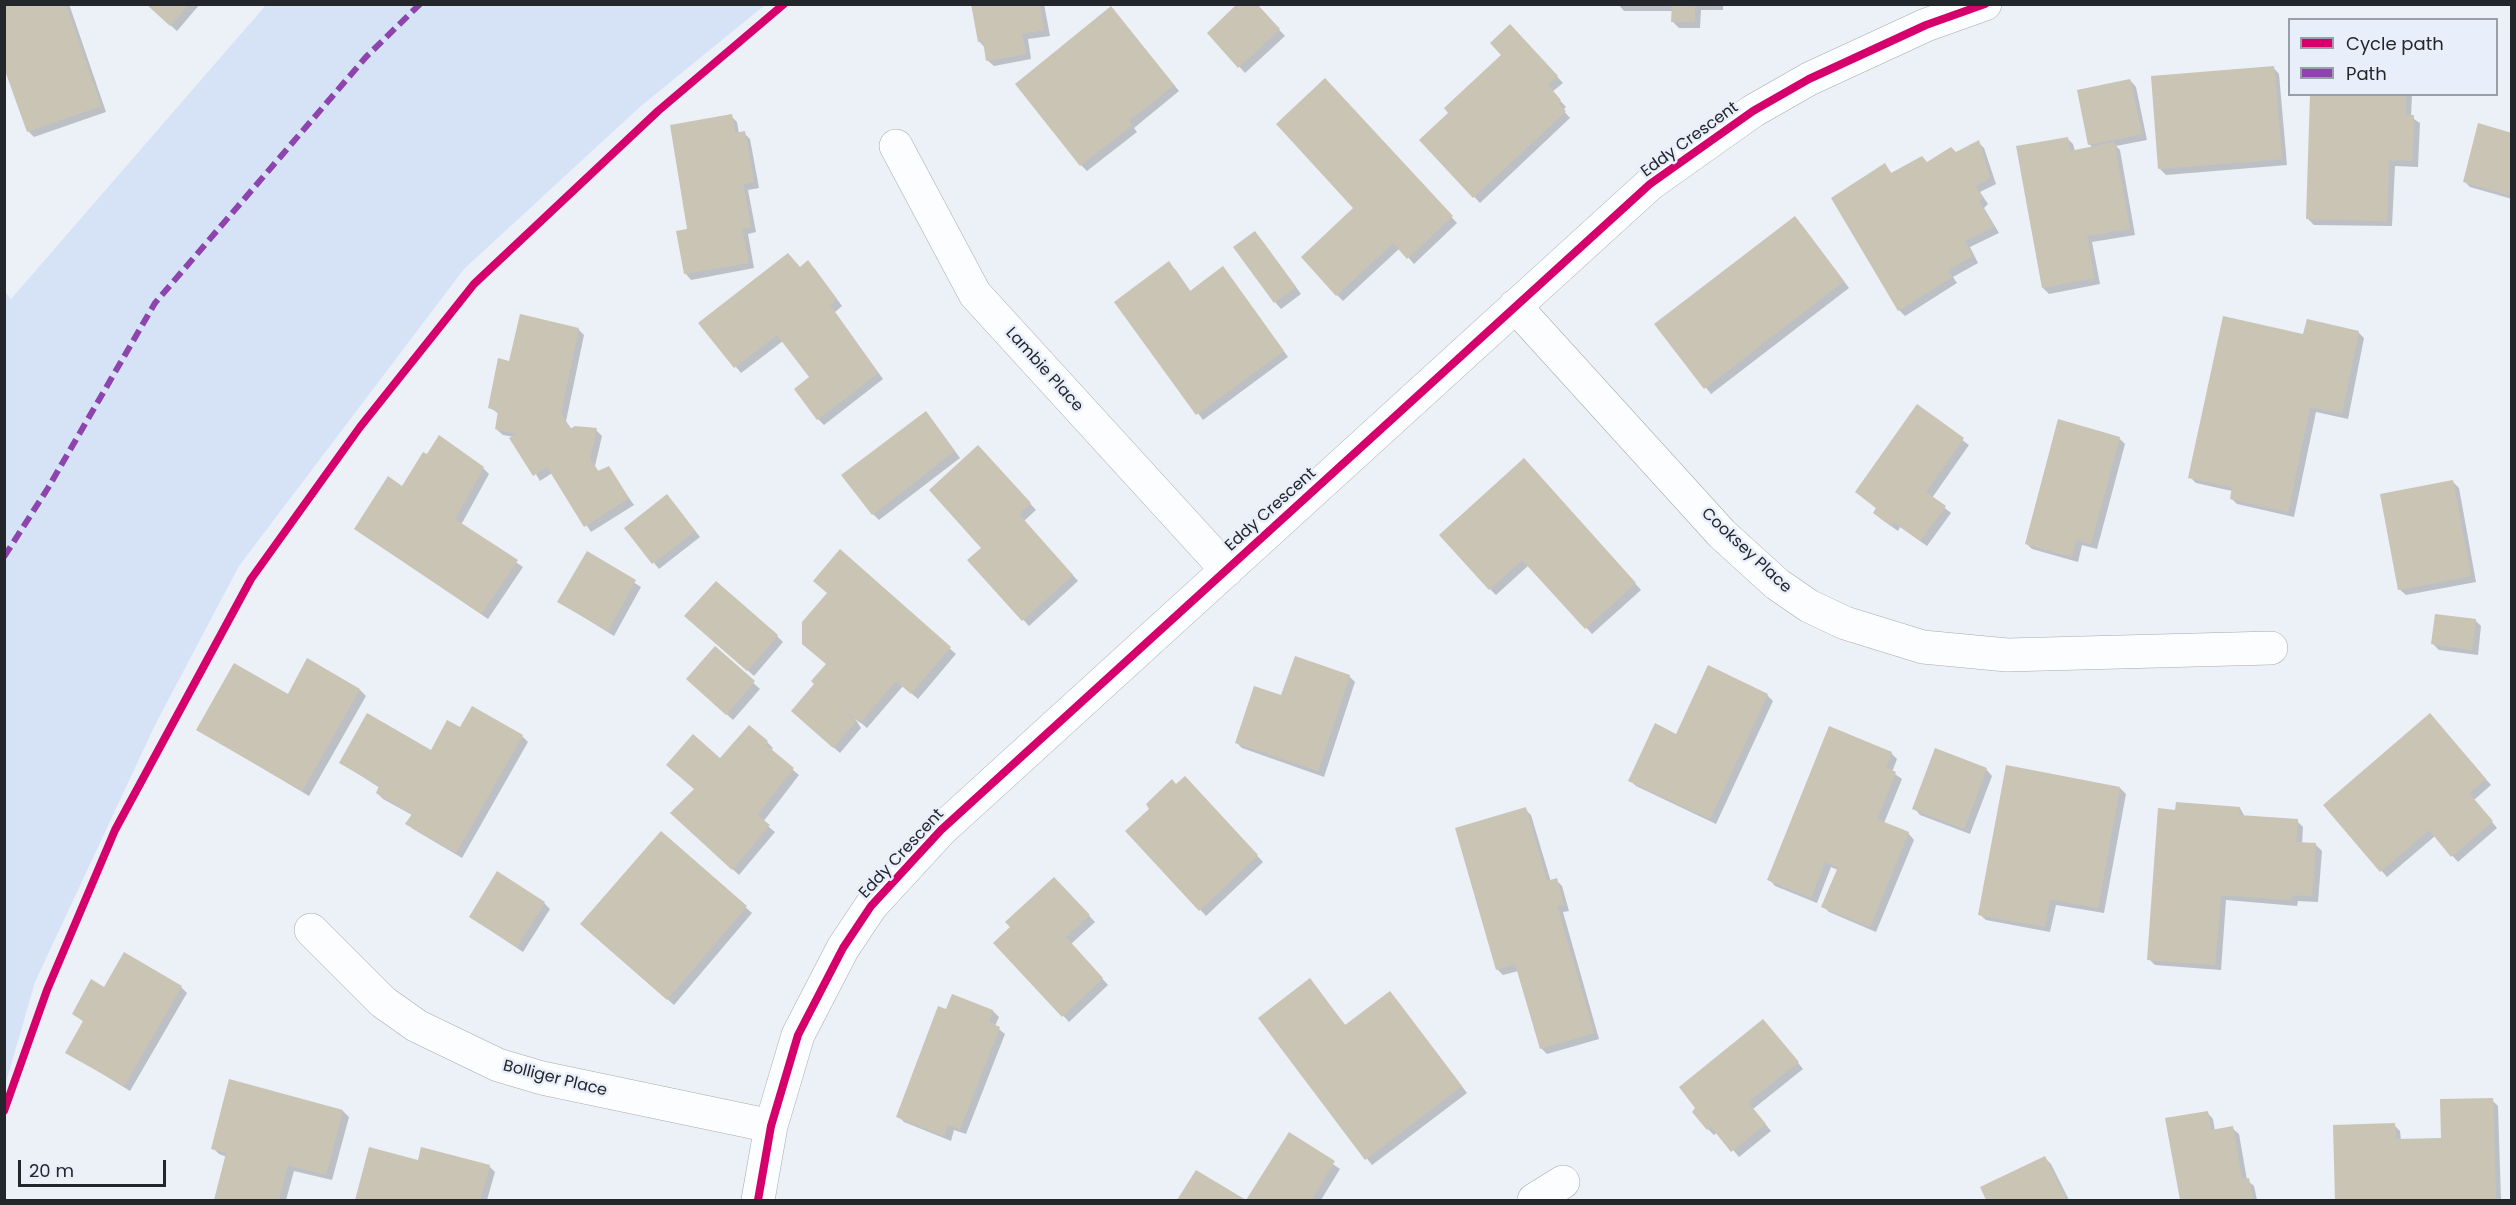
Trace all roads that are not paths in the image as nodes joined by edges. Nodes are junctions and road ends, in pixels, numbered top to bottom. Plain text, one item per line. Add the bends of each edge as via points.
1 (1985, 4) edge
2 (896, 146) dead end
3 (1515, 306) junction
4 (1227, 570) junction
5 (2271, 648) dead end
6 (311, 930) dead end
7 (771, 1126) junction
8 (1563, 1182) dead end
9 (758, 1200) edge
10 (1534, 1200) edge

1 - 3 street, Eddy Crescent via 1926,25 1809,79 1753,111 1650,184
2 - 4 street, Lambie Place via 975,294
3 - 4 street, Eddy Crescent
3 - 5 street, Cooksey Place via 1722,534 1777,585 1845,623 1923,647 2007,655
4 - 7 street, Eddy Crescent via 941,830 871,906 843,948 798,1035
6 - 7 street, Bolliger Place via 383,1002 417,1026 498,1065 542,1078
7 - 9 street, Eddy Crescent
8 - 10 street

